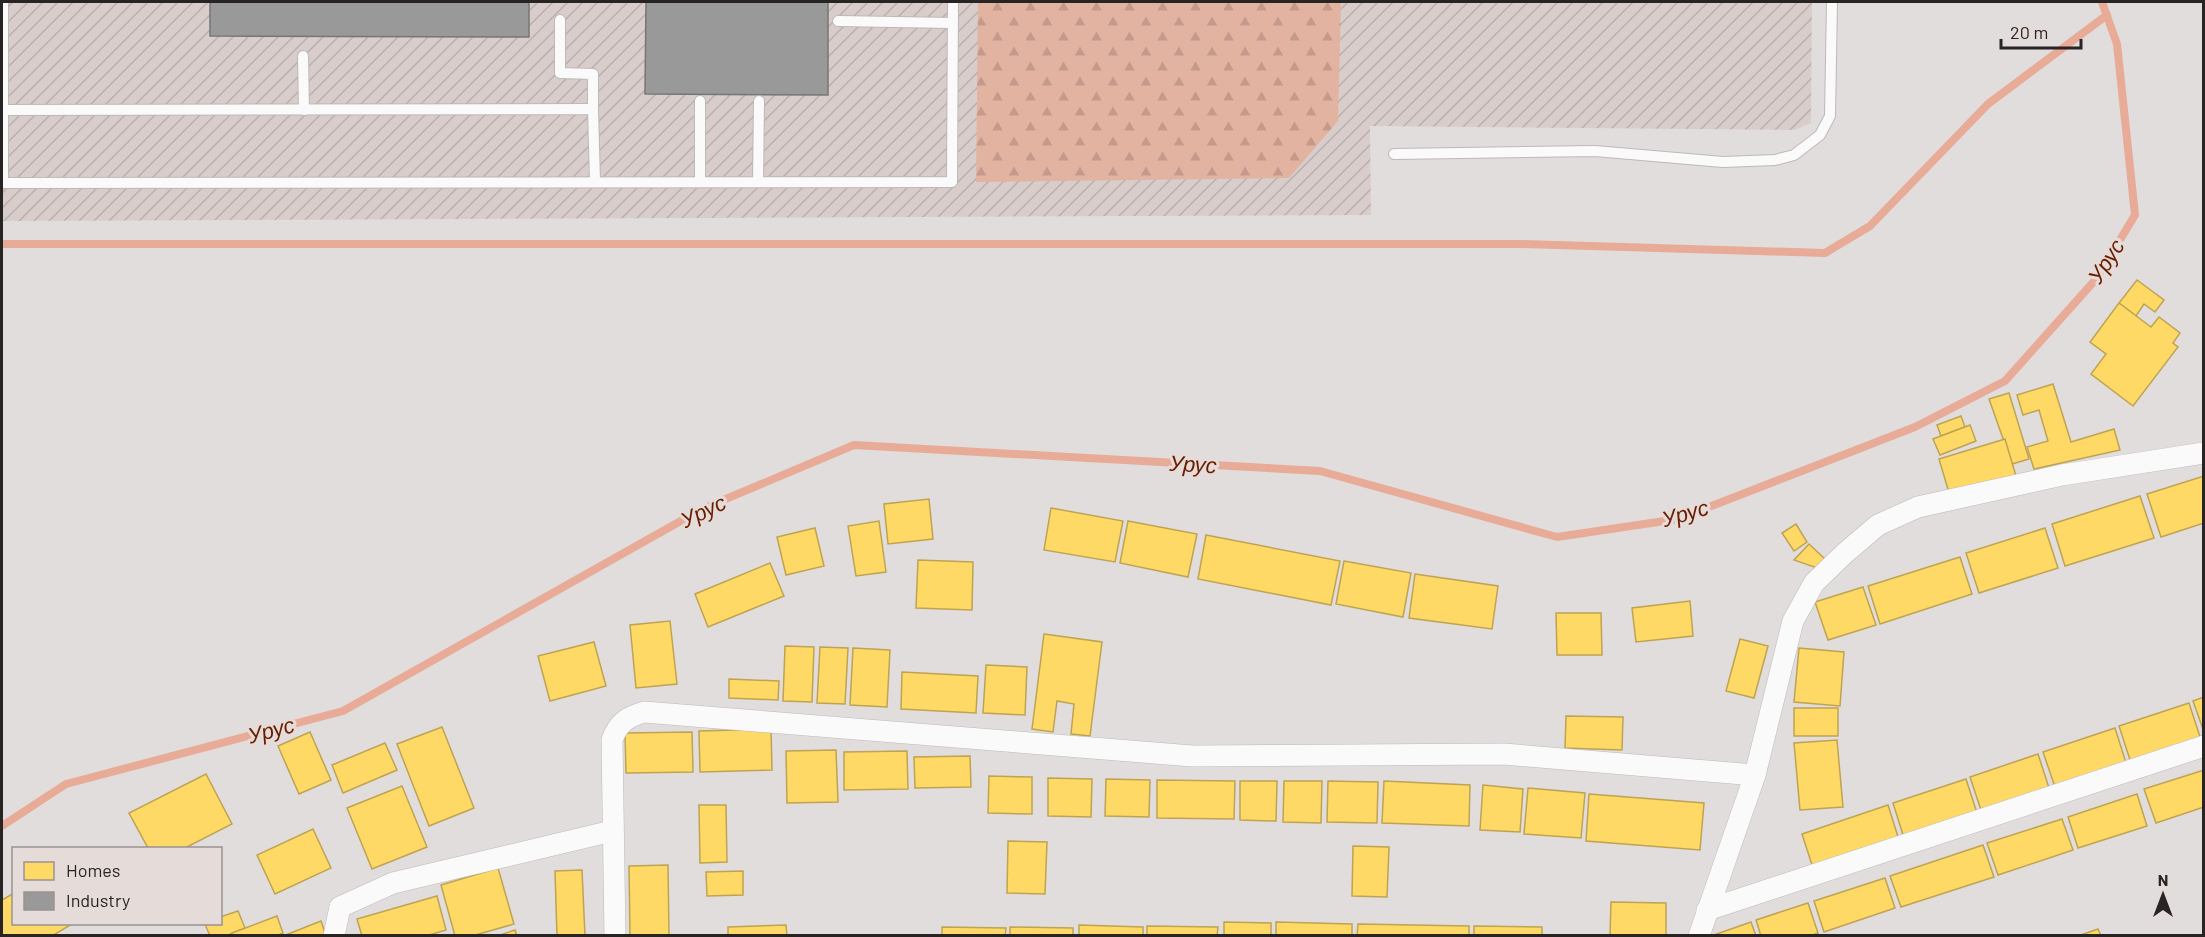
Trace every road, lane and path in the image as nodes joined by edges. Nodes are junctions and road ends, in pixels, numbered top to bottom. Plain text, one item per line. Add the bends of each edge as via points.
1 (3, 2) edge
2 (952, 2) edge
3 (1832, 2) edge
4 (560, 20) dead end
5 (838, 21) dead end
6 (952, 23) junction
7 (303, 56) dead end
8 (700, 100) dead end
9 (759, 100) dead end
10 (3, 110) edge
11 (304, 110) junction
12 (593, 110) junction
13 (1394, 154) dead end
14 (2, 183) edge
15 (596, 183) junction
16 (700, 183) junction
17 (758, 183) junction
18 (2204, 453) edge
19 (2204, 746) edge
20 (1755, 775) junction
21 (612, 831) junction
22 (1707, 910) junction
23 (334, 936) edge
24 (615, 936) edge
25 (1699, 936) edge

1 - 10 lane
2 - 6 lane
3 - 13 lane via 1830,116 1820,135 1794,155 1775,160 1723,162 1594,151
4 - 12 lane via 560,73 593,74
5 - 6 lane
6 - 17 lane via 952,183
7 - 11 lane
8 - 16 lane
9 - 17 lane
10 - 11 lane
10 - 14 lane
11 - 12 lane
12 - 15 lane
14 - 15 lane
15 - 16 lane
16 - 17 lane
18 - 20 street via 2062,475 1918,507 1878,525 1814,583 1793,621
19 - 22 street
20 - 21 street via 1504,754 1192,756 644,712 627,717 616,728 612,740
20 - 22 street
21 - 23 street via 393,883 340,907
21 - 24 street
22 - 25 street

